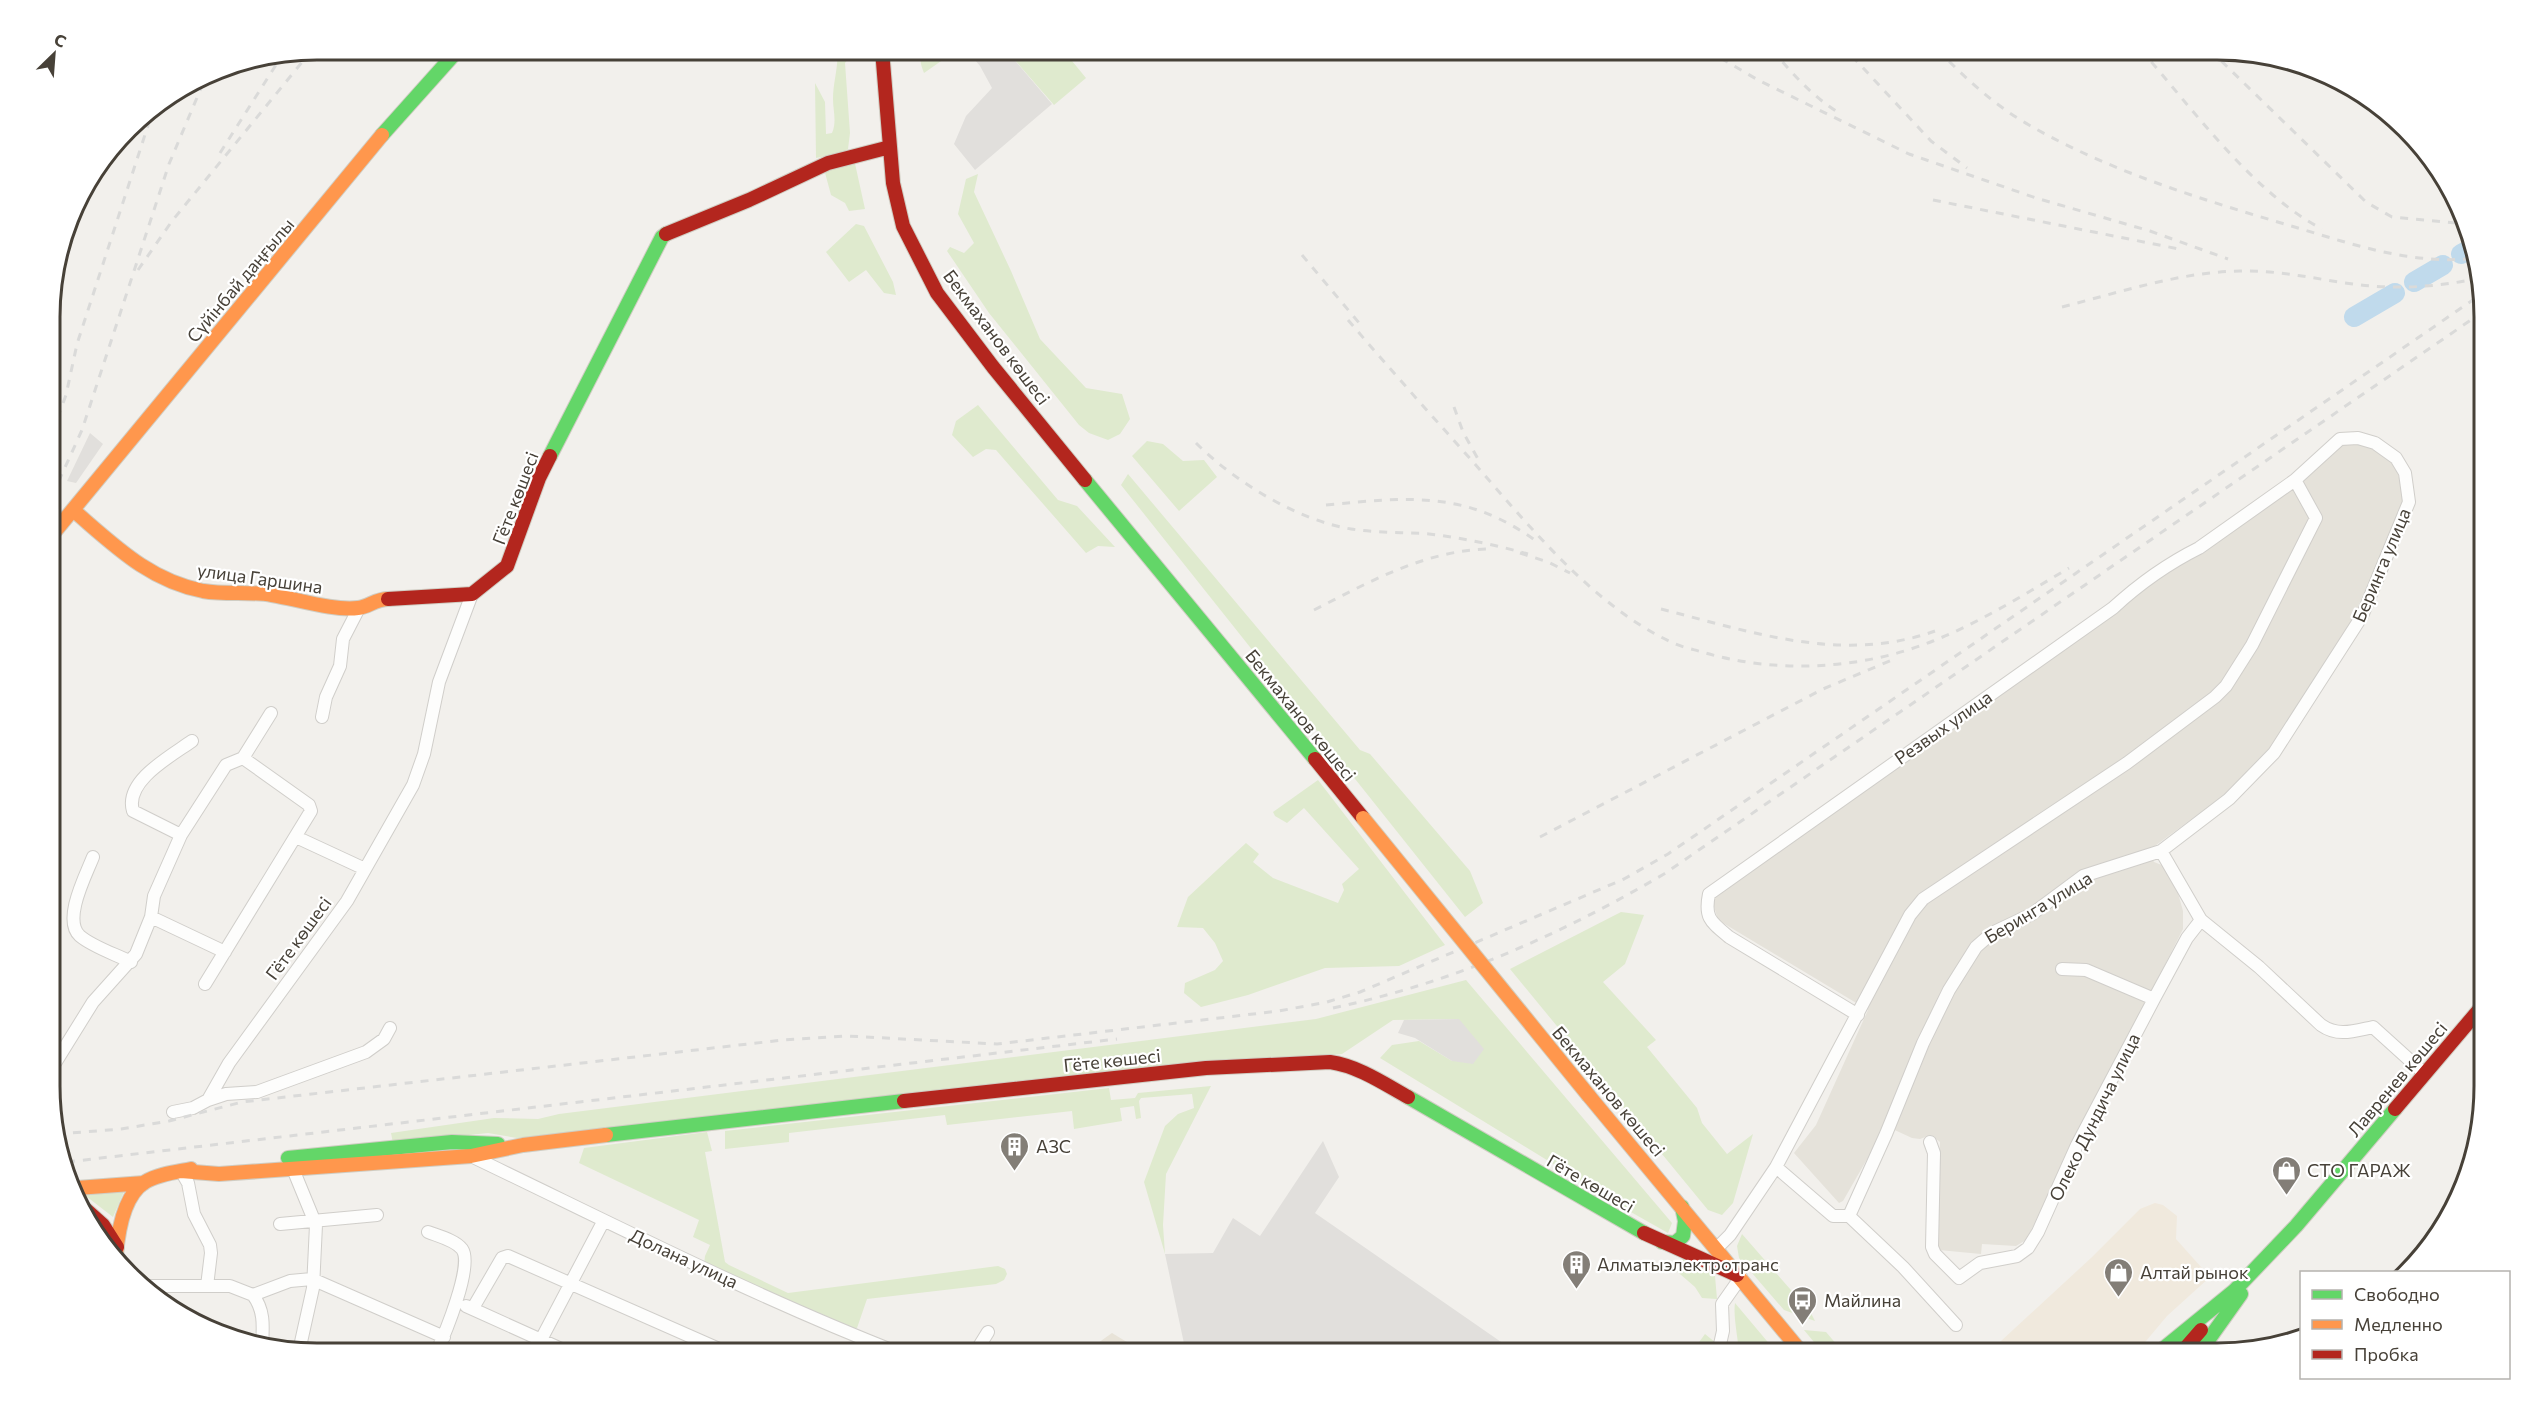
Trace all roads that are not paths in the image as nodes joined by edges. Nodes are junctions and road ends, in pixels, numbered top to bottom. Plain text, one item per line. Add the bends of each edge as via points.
1 (449, 60) edge
2 (883, 60) edge
3 (890, 147) junction
4 (2340, 439) joint
5 (2295, 480) junction
6 (73, 510) junction
7 (60, 525) edge
8 (472, 594) junction
9 (359, 608) junction
10 (271, 713) dead end
11 (322, 717) dead end
12 (192, 741) dead end
13 (243, 758) junction
14 (181, 834) junction
15 (296, 837) junction
16 (2161, 851) junction
17 (93, 857) dead end
18 (365, 869) junction
19 (151, 917) junction
20 (2201, 920) junction
21 (225, 952) junction
22 (131, 962) junction
23 (2062, 969) dead end
24 (206, 984) dead end
25 (2154, 999) junction
26 (1858, 1015) junction
27 (2474, 1016) edge
28 (390, 1028) dead end
29 (60, 1055) edge
30 (2425, 1074) junction
31 (208, 1100) junction
32 (173, 1112) dead end
33 (1930, 1142) dead end
34 (523, 1145) junction
35 (471, 1156) junction
36 (1776, 1167) junction
37 (293, 1169) junction
38 (181, 1171) junction
39 (144, 1183) junction
40 (81, 1188) edge
41 (1682, 1206) junction
42 (376, 1215) dead end
43 (1849, 1216) junction
44 (97, 1220) edge
45 (314, 1221) junction
46 (603, 1222) junction
47 (280, 1224) dead end
48 (428, 1232) dead end
49 (110, 1238) edge
50 (1662, 1242) junction
51 (117, 1247) edge
52 (1717, 1248) junction
53 (2266, 1259) junction
54 (1741, 1277) junction
55 (312, 1279) junction
56 (570, 1284) junction
57 (207, 1286) junction
58 (156, 1287) edge
59 (2234, 1291) junction
60 (253, 1295) junction
61 (457, 1302) junction
62 (472, 1308) junction
63 (1956, 1325) dead end
64 (988, 1332) dead end
65 (262, 1337) edge
66 (444, 1337) junction
67 (541, 1339) junction
68 (300, 1342) edge
69 (441, 1343) edge
70 (539, 1343) edge
71 (549, 1343) edge
72 (705, 1343) edge
73 (873, 1343) edge
74 (981, 1343) edge
75 (1720, 1343) edge
76 (1794, 1343) edge
77 (2170, 1343) edge
78 (2190, 1343) edge
79 (2206, 1343) edge

1 - 6 main road, Сүйінбай даңғылы via 408,104
2 - 3 main road, Бекмаханов көшесі
3 - 8 main road, Гёте көшесі via 828,163 662,237 539,478 507,567
3 - 41 main road, Бекмаханов көшесі, bridge via 903,226 937,292 993,367
4 - 5 street, Резвых улица
4 - 16 street, Беринга улица via 2358,438 2375,443 2396,458 2405,473 2409,502 2362,616 2274,753 2229,799
5 - 26 street via 2316,518 2252,645 2226,686 2127,763 1923,899 1910,915
5 - 26 street, Резвых улица via 1709,894 1706,908 1710,921 1729,937
6 - 7 main road, Сүйінбай даңғылы
6 - 9 main road, улица Гаршина via 137,565 176,584 205,591 268,594
8 - 9 main road, улица Гаршина via 379,600
8 - 18 street, Гёте көшесі via 439,682 424,754 413,785
9 - 11 street via 343,639 340,666
10 - 13 street
12 - 14 street via 150,771 133,791 130,801 133,810
13 - 14 street via 226,765
13 - 15 street via 309,804 311,811
14 - 19 street via 154,896
15 - 18 street
15 - 21 street
16 - 20 street
16 - 43 street, Беринга улица via 2083,876 2032,914 1992,933 1976,947 1923,1043
17 - 22 street via 79,891 74,927 79,935
18 - 31 street, Гёте көшесі via 347,901 229,1063
19 - 21 street
19 - 22 street
20 - 25 street, Олеко Дундича улица
20 - 30 street via 2331,1032 2373,1027
21 - 24 street
22 - 29 street via 93,1002
23 - 25 street via 2086,970
25 - 33 street, Олеко Дундича улица via 2077,1145 2038,1232 2028,1248 2017,1256 1980,1263 1959,1278 1935,1254 1934,1153
26 - 36 street
27 - 30 main road, Лавренев көшесі
28 - 31 street via 384,1039 366,1052 257,1092 226,1094
30 - 53 main road, Лавренев көшесі
31 - 32 street
34 - 35 main road, Гёте көшесі
34 - 38 main road, Гёте көшесі via 452,1142
34 - 50 main road, Гёте көшесі via 1194,1070 1330,1062 1371,1077
35 - 37 main road, Гёте көшесі
35 - 46 street, Долана улица
36 - 43 street via 1833,1216
36 - 52 street
37 - 38 main road, Гёте көшесі via 219,1174
37 - 45 street
38 - 39 main road, Гёте көшесі
38 - 57 street via 188,1183 194,1214 210,1245
39 - 40 main road, Гёте көшесі
39 - 51 main road via 123,1218
41 - 50 main road via 1683,1236 1675,1242
41 - 52 main road, Бекмаханов көшесі
42 - 45 street
43 - 63 street
44 - 49 main road
45 - 47 street
45 - 55 street
46 - 56 street
46 - 73 street, Долана улица
48 - 61 street via 462,1250 465,1259
50 - 54 main road, Гёте көшесі
52 - 54 main road, Бекмаханов көшесі
53 - 59 main road, Лавренев көшесі
53 - 79 main road, Лавренев көшесі
54 - 75 street via 1722,1304
54 - 76 main road, Бекмаханов көшесі
55 - 60 street via 290,1281
55 - 66 street
55 - 68 street
56 - 62 street via 506,1256
56 - 67 street
56 - 72 street
57 - 58 street
57 - 60 street via 230,1286
59 - 77 main road, Лавренев көшесі
59 - 78 main road
60 - 65 street via 262,1314
61 - 62 street
61 - 66 street
62 - 67 street
64 - 74 street
66 - 69 street
67 - 70 street
67 - 71 street

